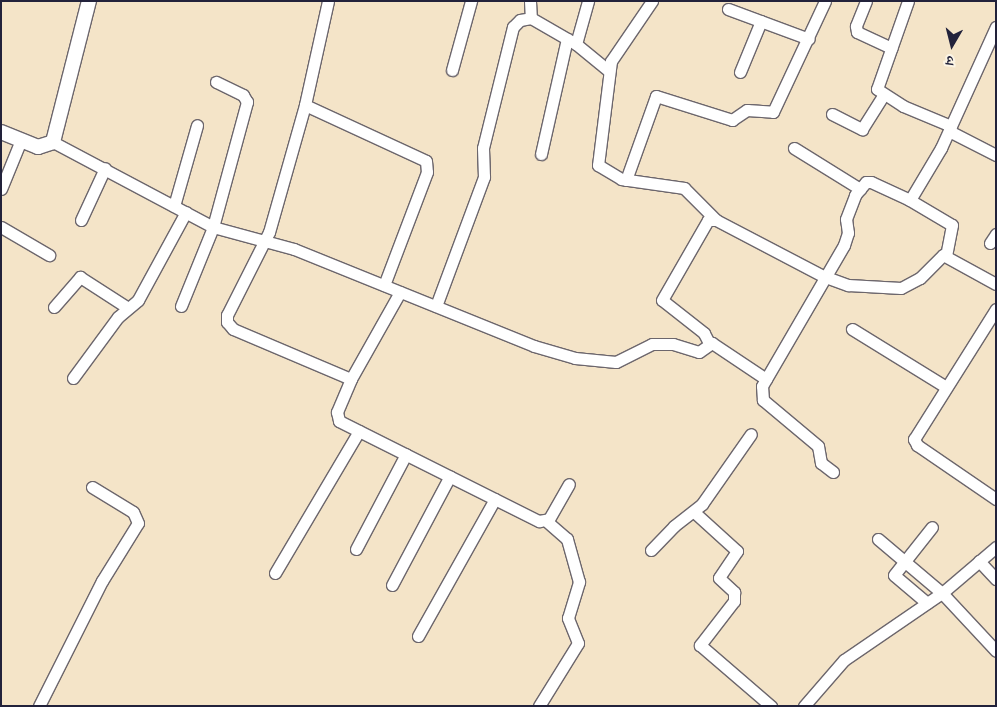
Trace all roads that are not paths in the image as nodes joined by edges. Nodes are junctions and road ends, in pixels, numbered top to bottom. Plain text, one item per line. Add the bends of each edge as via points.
1 (89, 1) edge
2 (328, 1) edge
3 (472, 1) edge
4 (530, 1) edge
5 (588, 1) edge
6 (652, 1) edge
7 (825, 1) edge
8 (866, 1) edge
9 (908, 1) edge
10 (728, 9) dead end
11 (531, 18) junction
12 (761, 21) junction
13 (996, 27) edge
14 (809, 39) junction
15 (572, 42) junction
16 (891, 48) junction
17 (452, 70) dead end
18 (609, 71) junction
19 (740, 72) dead end
20 (216, 82) dead end
21 (884, 94) junction
22 (306, 105) junction
23 (832, 114) dead end
24 (197, 125) dead end
25 (950, 128) junction
26 (1, 132) edge
27 (20, 140) junction
28 (52, 142) junction
29 (794, 148) dead end
30 (541, 154) dead end
31 (996, 155) edge
32 (105, 168) junction
33 (626, 180) junction
34 (1, 189) edge
35 (860, 189) junction
36 (908, 199) junction
37 (174, 206) junction
38 (186, 212) junction
39 (81, 220) dead end
40 (716, 220) junction
41 (1, 227) edge
42 (213, 227) junction
43 (264, 239) junction
44 (49, 255) dead end
45 (946, 255) junction
46 (823, 276) junction
47 (996, 284) edge
48 (384, 285) junction
49 (400, 292) junction
50 (181, 306) dead end
51 (436, 306) junction
52 (54, 307) dead end
53 (128, 308) junction
54 (996, 309) edge
55 (852, 329) dead end
56 (709, 343) junction
57 (73, 378) dead end
58 (766, 378) junction
59 (351, 379) junction
60 (946, 387) junction
61 (360, 431) junction
62 (751, 434) dead end
63 (406, 454) junction
64 (833, 472) dead end
65 (450, 476) junction
66 (569, 484) dead end
67 (92, 487) dead end
68 (495, 499) junction
69 (996, 499) edge
70 (694, 512) junction
71 (546, 521) junction
72 (932, 527) dead end
73 (878, 539) dead end
74 (996, 547) edge
75 (356, 549) dead end
76 (651, 550) dead end
77 (906, 562) junction
78 (979, 562) junction
79 (275, 573) dead end
80 (996, 579) edge
81 (392, 585) dead end
82 (942, 593) junction
83 (927, 603) junction
84 (418, 636) dead end
85 (996, 651) edge
86 (39, 706) edge
87 (539, 706) edge
88 (771, 706) edge
89 (804, 706) edge

1 - 28 street
2 - 22 street
3 - 17 street
4 - 11 street
5 - 15 street
6 - 18 street via 618,48
7 - 14 street
8 - 16 street via 856,26 857,32
9 - 16 street
10 - 12 street
11 - 15 street
11 - 51 street via 520,20 513,27 483,148 484,177
12 - 14 street
12 - 19 street
13 - 25 street
14 - 33 street via 776,109 769,114 747,110 732,120 656,96
15 - 18 street
15 - 30 street
16 - 21 street via 877,89
18 - 33 street via 597,159 603,170
20 - 42 street via 243,95 247,102
21 - 23 street via 862,128
21 - 25 street
22 - 43 street
22 - 48 street via 426,161 428,172
24 - 37 street
25 - 31 street
25 - 36 street
26 - 27 street
27 - 28 street via 38,147
27 - 34 street
28 - 32 street
29 - 35 street
32 - 37 street
32 - 39 street
33 - 40 street via 684,188
35 - 36 street via 871,182
35 - 46 street via 846,219 848,233 844,244
36 - 45 street via 952,225
37 - 38 street
38 - 42 street
38 - 53 street via 138,300
40 - 46 street
40 - 56 street via 705,222 662,300 704,333
41 - 44 street
42 - 43 street
42 - 50 street
43 - 48 street
43 - 59 street via 227,315 230,327
45 - 46 street via 940,256 920,278 895,290 848,286
45 - 47 street
46 - 58 street
48 - 49 street
49 - 51 street
49 - 59 street
51 - 56 street via 534,346 575,358 616,362 652,344 673,344 699,352
52 - 53 street via 80,277
53 - 57 street
54 - 60 street
55 - 60 street
56 - 58 street
58 - 64 street via 760,391 763,400 818,446 821,463
59 - 61 street via 336,416 339,421
60 - 69 street via 915,436 915,443
61 - 63 street
61 - 79 street
62 - 70 street
63 - 65 street
63 - 75 street
65 - 68 street
65 - 81 street
66 - 71 street
67 - 86 street via 133,512 138,523 102,581
68 - 71 street via 539,521
68 - 84 street
70 - 76 street via 674,526
70 - 88 street via 737,551 719,578 734,592 734,601 700,646
71 - 87 street via 567,539 579,582 568,618 578,643
72 - 77 street
73 - 77 street
74 - 78 street
77 - 82 street
77 - 83 street via 894,575
78 - 80 street
78 - 82 street
82 - 83 street
82 - 85 street
83 - 89 street via 844,660

